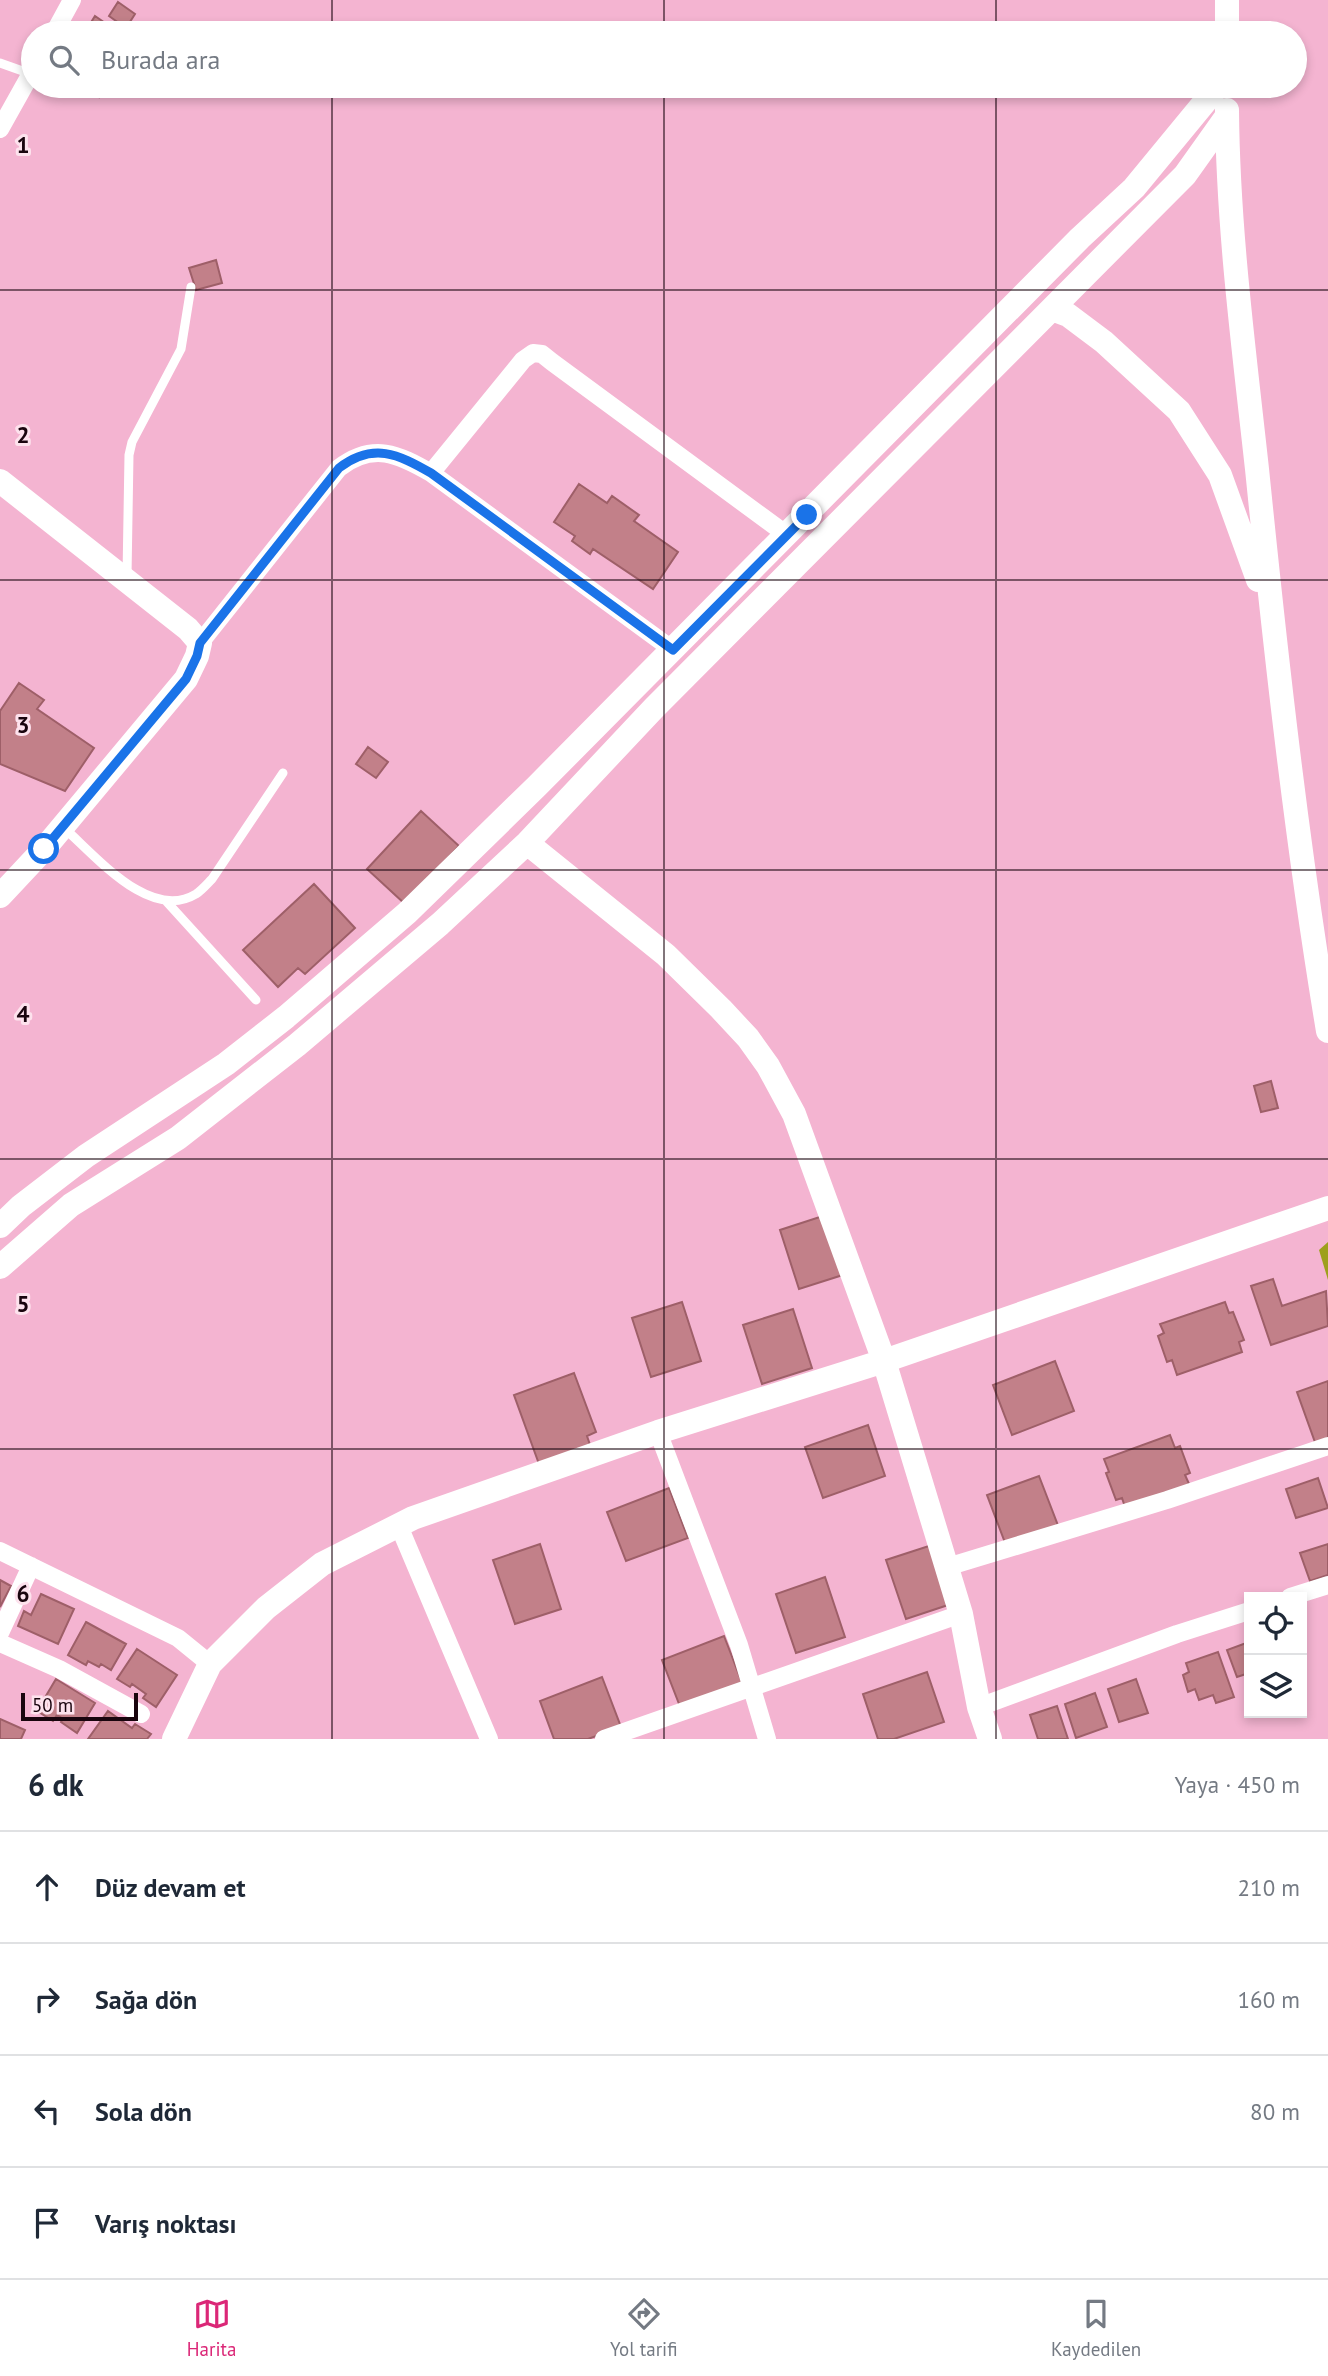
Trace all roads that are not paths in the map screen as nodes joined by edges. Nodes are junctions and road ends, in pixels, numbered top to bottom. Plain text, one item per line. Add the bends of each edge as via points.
1 (72, 0) edge
2 (1227, 0) edge
3 (61, 21) edge
4 (1227, 21) edge
5 (0, 63) edge
6 (21, 69) edge
7 (21, 92) edge
8 (1208, 98) edge
9 (1227, 98) edge
10 (1227, 116) junction
11 (0, 129) edge
12 (191, 287) dead end
13 (1052, 309) junction
14 (431, 473) junction
15 (0, 481) edge
16 (787, 535) junction
17 (127, 581) junction
18 (1273, 623) junction
19 (200, 643) junction
20 (673, 650) junction
21 (283, 773) dead end
22 (63, 827) junction
23 (527, 843) junction
24 (0, 896) edge
25 (166, 901) junction
26 (257, 1000) dead end
27 (1328, 1031) edge
28 (1328, 1208) edge
29 (0, 1226) edge
30 (0, 1267) edge
31 (884, 1361) junction
32 (658, 1432) junction
33 (1328, 1446) edge
34 (399, 1525) junction
35 (0, 1551) edge
36 (31, 1566) junction
37 (947, 1567) junction
38 (1328, 1585) edge
39 (1306, 1592) edge
40 (1244, 1613) edge
41 (961, 1614) junction
42 (0, 1633) edge
43 (0, 1643) edge
44 (210, 1664) junction
45 (752, 1689) junction
46 (979, 1707) junction
47 (141, 1713) dead end
48 (174, 1739) edge
49 (489, 1739) edge
50 (604, 1739) edge
51 (767, 1739) edge
52 (990, 1739) edge

1 - 3 street
2 - 4 main road
5 - 6 lane
7 - 11 street
8 - 16 main road via 1134,188
9 - 10 main road
10 - 13 main road via 1185,175
10 - 18 main road via 1230,204
12 - 17 lane via 181,349 129,455
13 - 18 main road via 1068,315 1104,342 1179,411 1220,475
13 - 23 main road via 654,708
14 - 16 street via 523,359 542,354
14 - 19 street via 385,453 352,458 339,468
14 - 20 street
15 - 17 main road
16 - 20 main road
17 - 19 main road
18 - 27 main road via 1307,903
19 - 22 main road via 186,679
20 - 29 main road via 407,913 355,958 226,1064 86,1156
21 - 25 lane via 212,879 199,893
22 - 24 main road
22 - 25 lane via 131,887
23 - 30 main road via 297,1045 178,1138 71,1205
23 - 31 main road via 666,955 748,1038 794,1114
25 - 26 lane
28 - 31 main road
31 - 32 main road
31 - 37 main road
32 - 34 main road
32 - 45 street
33 - 37 street
34 - 44 main road via 322,1564 266,1608
34 - 49 street
35 - 36 street
36 - 42 street
36 - 44 street via 178,1638
37 - 41 main road
38 - 39 street
40 - 46 street
41 - 45 street
41 - 46 main road
43 - 47 street
44 - 48 main road
45 - 50 street
45 - 51 street
46 - 52 main road

